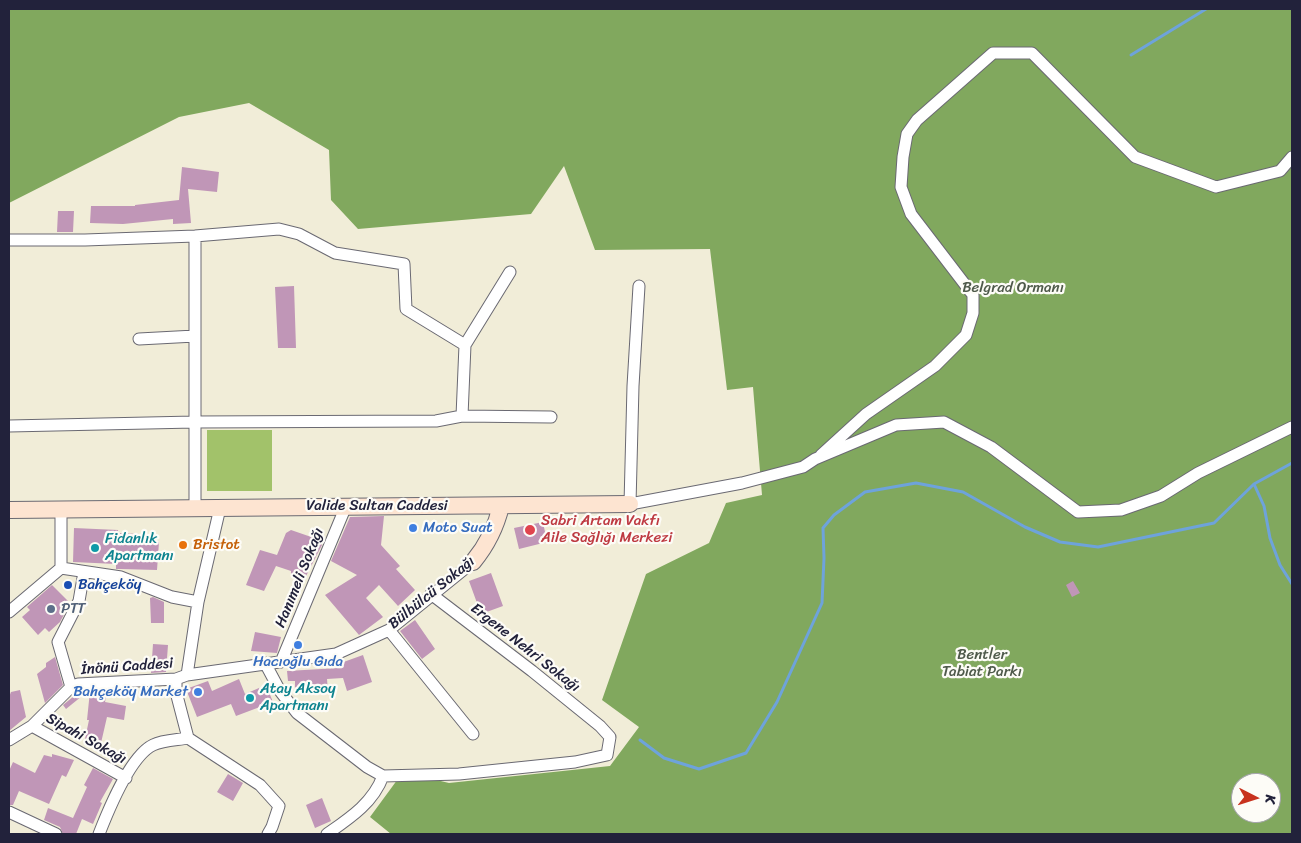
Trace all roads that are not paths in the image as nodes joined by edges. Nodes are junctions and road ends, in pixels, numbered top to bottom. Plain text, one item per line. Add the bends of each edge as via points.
1 (1292, 157) edge
2 (195, 236) junction
3 (9, 240) edge
4 (510, 272) dead end
5 (639, 286) dead end
6 (195, 336) junction
7 (139, 339) dead end
8 (465, 345) junction
9 (462, 416) junction
10 (551, 417) dead end
11 (194, 422) junction
12 (9, 426) edge
13 (1292, 427) edge
14 (816, 459) junction
15 (630, 504) junction
16 (346, 506) junction
17 (501, 506) junction
18 (195, 508) junction
19 (220, 508) junction
20 (9, 510) edge
21 (61, 510) junction
22 (473, 562) joint
23 (61, 568) junction
24 (84, 572) junction
25 (431, 594) junction
26 (198, 602) junction
27 (9, 612) edge
28 (388, 630) junction
29 (281, 662) junction
30 (265, 663) junction
31 (182, 677) junction
32 (71, 687) junction
33 (32, 726) junction
34 (472, 734) dead end
35 (188, 738) junction
36 (9, 740) edge
37 (383, 776) junction
38 (126, 778) junction
39 (9, 812) edge
40 (56, 834) edge
41 (99, 834) edge
42 (268, 834) edge
43 (327, 834) edge

1 - 14 street via 1280,171 1216,187 1135,156 1032,53 993,54 917,120 907,134 903,157 901,187 911,214 973,296 973,313 966,334 935,366 866,414
2 - 3 street
2 - 6 street
2 - 8 street via 279,229 299,234 335,253 404,264 406,309
4 - 8 street
5 - 15 street
6 - 7 street
6 - 11 street
8 - 9 street
9 - 10 street
9 - 11 street via 436,421
11 - 12 street
11 - 18 street
13 - 14 street via 1160,496 1121,510 1078,512 991,447 944,422 896,425
14 - 15 street, Valide Sultan Caddesi via 803,468
15 - 17 street, Valide Sultan Caddesi
16 - 17 street, Valide Sultan Caddesi
16 - 19 street, Valide Sultan Caddesi
16 - 29 street, Hanımeli Sokağı
17 - 22 street, Bülbülcü Sokağı via 485,548
18 - 19 street, Valide Sultan Caddesi
18 - 21 street, Valide Sultan Caddesi
19 - 26 street, İnönü Caddesi
20 - 21 street, Valide Sultan Caddesi
21 - 23 street
22 - 25 street, Bülbülcü Sokağı
23 - 24 street
23 - 27 street
24 - 26 street via 121,577 172,597
24 - 32 street via 79,601 58,642
25 - 28 street, Bülbülcü Sokağı
25 - 37 street, Ergene Nehri Sokağı via 600,726 610,738 610,744 607,755 595,759 460,774
26 - 31 street, İnönü Caddesi
28 - 29 street, Bülbülcü Sokağı via 336,654
28 - 34 street
29 - 30 street, Bülbülcü Sokağı
30 - 31 street, Bülbülcü Sokağı
30 - 37 street via 297,713
31 - 32 street, İnönü Caddesi
31 - 35 street via 176,692
32 - 33 street, İnönü Caddesi
33 - 36 street, İnönü Caddesi
33 - 38 street, Sipahi Sokağı
35 - 38 street via 154,744 140,756
35 - 42 street via 260,785 279,806
37 - 43 street via 378,791 355,815
38 - 41 street via 113,799
39 - 40 street

